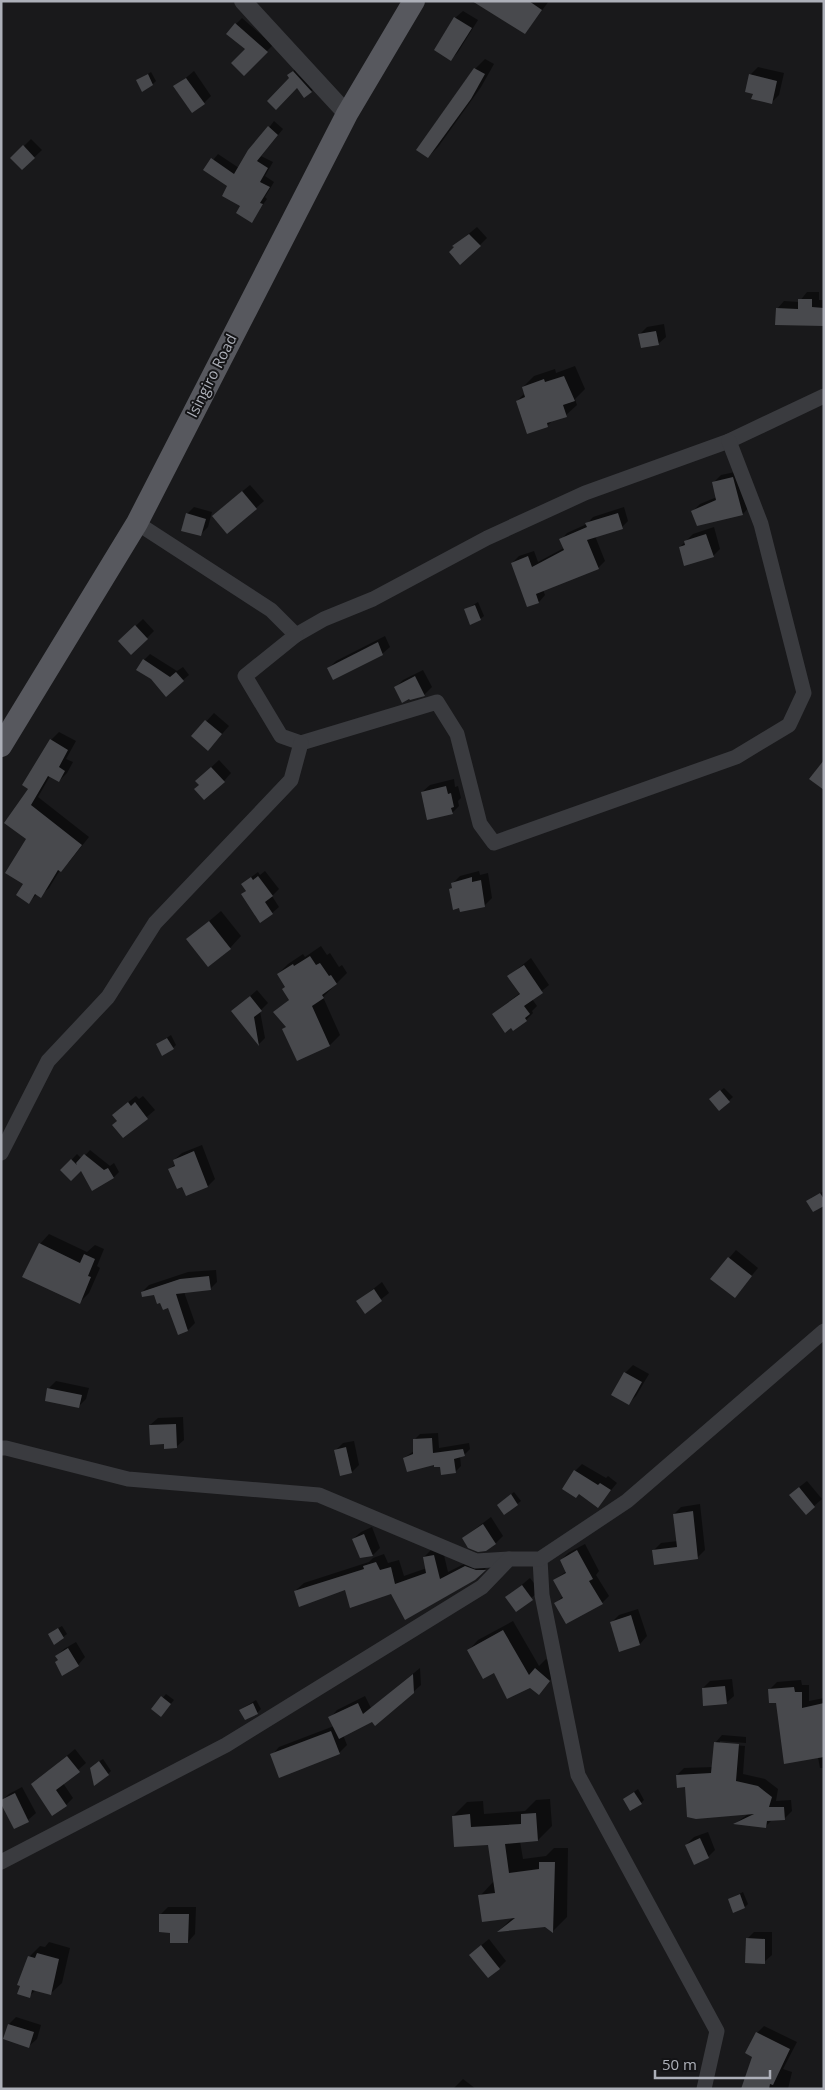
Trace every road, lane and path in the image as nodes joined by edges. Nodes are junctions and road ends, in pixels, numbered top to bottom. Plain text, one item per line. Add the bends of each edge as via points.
1 (243, 1) edge
2 (414, 1) edge
3 (347, 114) junction
4 (824, 396) edge
5 (729, 441) junction
6 (137, 523) junction
7 (296, 635) junction
8 (301, 743) junction
9 (1, 746) edge
10 (1, 1153) edge
11 (824, 1331) edge
12 (1, 1448) edge
13 (509, 1559) junction
14 (540, 1559) junction
15 (2, 1861) edge
16 (704, 2089) edge

1 - 3 street
2 - 3 main road, Isingiro Road
3 - 6 main road, Isingiro Road
4 - 5 street
5 - 7 street via 576,498 487,538 373,599
5 - 8 street via 761,524 804,693 789,725 736,757 494,843 480,824 458,734 437,702
6 - 7 street via 271,610
6 - 9 main road, Isingiro Road
7 - 8 street via 245,676 280,736
8 - 10 street via 291,780 155,923 108,997 48,1061
11 - 14 street via 627,1501
12 - 13 street via 128,1479 319,1496 476,1561
13 - 14 street
13 - 15 street via 482,1586 226,1745
14 - 16 street via 542,1595 578,1775 717,2031

